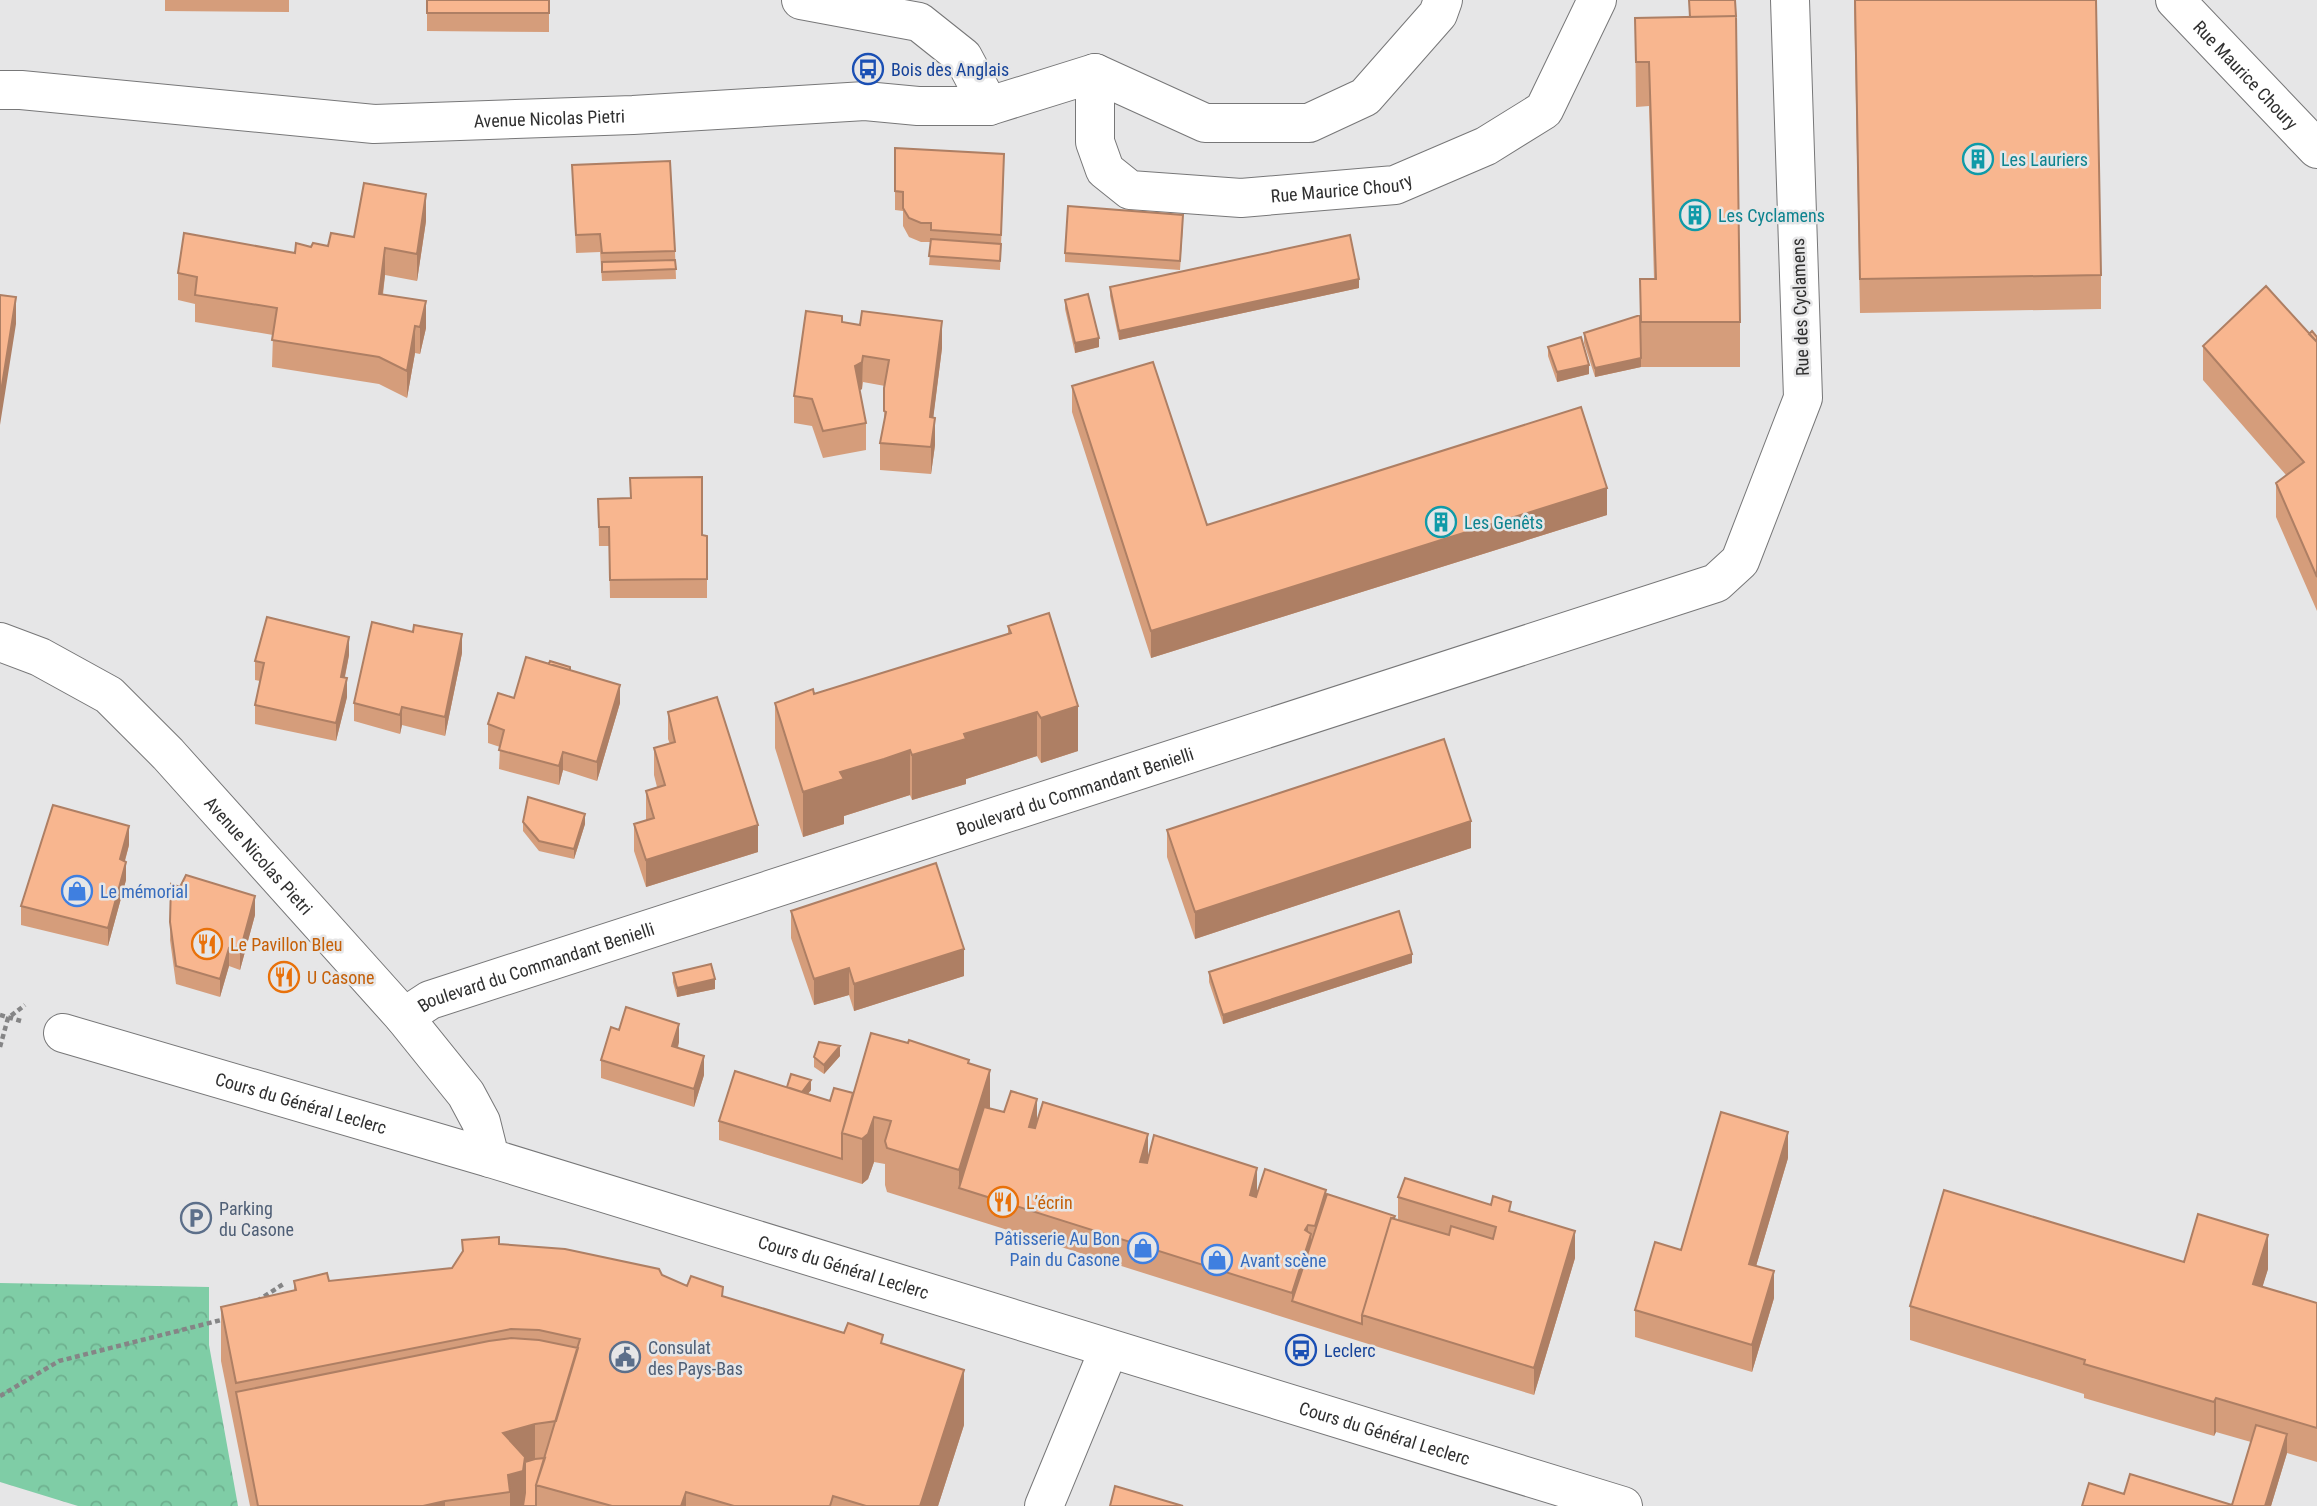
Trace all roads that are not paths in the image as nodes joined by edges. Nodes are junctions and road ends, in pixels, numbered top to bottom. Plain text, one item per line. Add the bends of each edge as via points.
1 (801, 0) edge
2 (1443, 0) edge
3 (1597, 0) edge
4 (1790, 0) edge
5 (2175, 0) edge
6 (1095, 73) junction
7 (0, 90) edge
8 (989, 106) junction
9 (2317, 149) edge
10 (1740, 561) joint
11 (0, 642) edge
12 (404, 1017) junction
13 (63, 1033) dead end
14 (490, 1158) junction
15 (1109, 1349) junction
16 (1044, 1506) edge
17 (1623, 1506) edge

1 - 8 street via 919,22 963,57
2 - 6 street via 1438,14 1365,97 1309,123 1205,123
3 - 6 street, Rue Maurice Choury via 1544,110 1486,146 1395,185 1241,198 1130,190 1105,170 1095,142
4 - 10 street, Rue des Cyclamens via 1802,398
5 - 9 street, Rue Maurice Choury
6 - 8 street, Avenue Nicolas Pietri
7 - 8 street, Avenue Nicolas Pietri via 374,124 865,101
10 - 12 street, Boulevard du Commandant Benielli via 1716,583 430,1000
11 - 12 street, Avenue Nicolas Pietri via 40,657 110,695
12 - 14 street, Avenue Nicolas Pietri via 466,1094 481,1122
13 - 14 street, Cours du Général Leclerc
14 - 15 street, Cours du Général Leclerc
15 - 16 street
15 - 17 street, Cours du Général Leclerc

